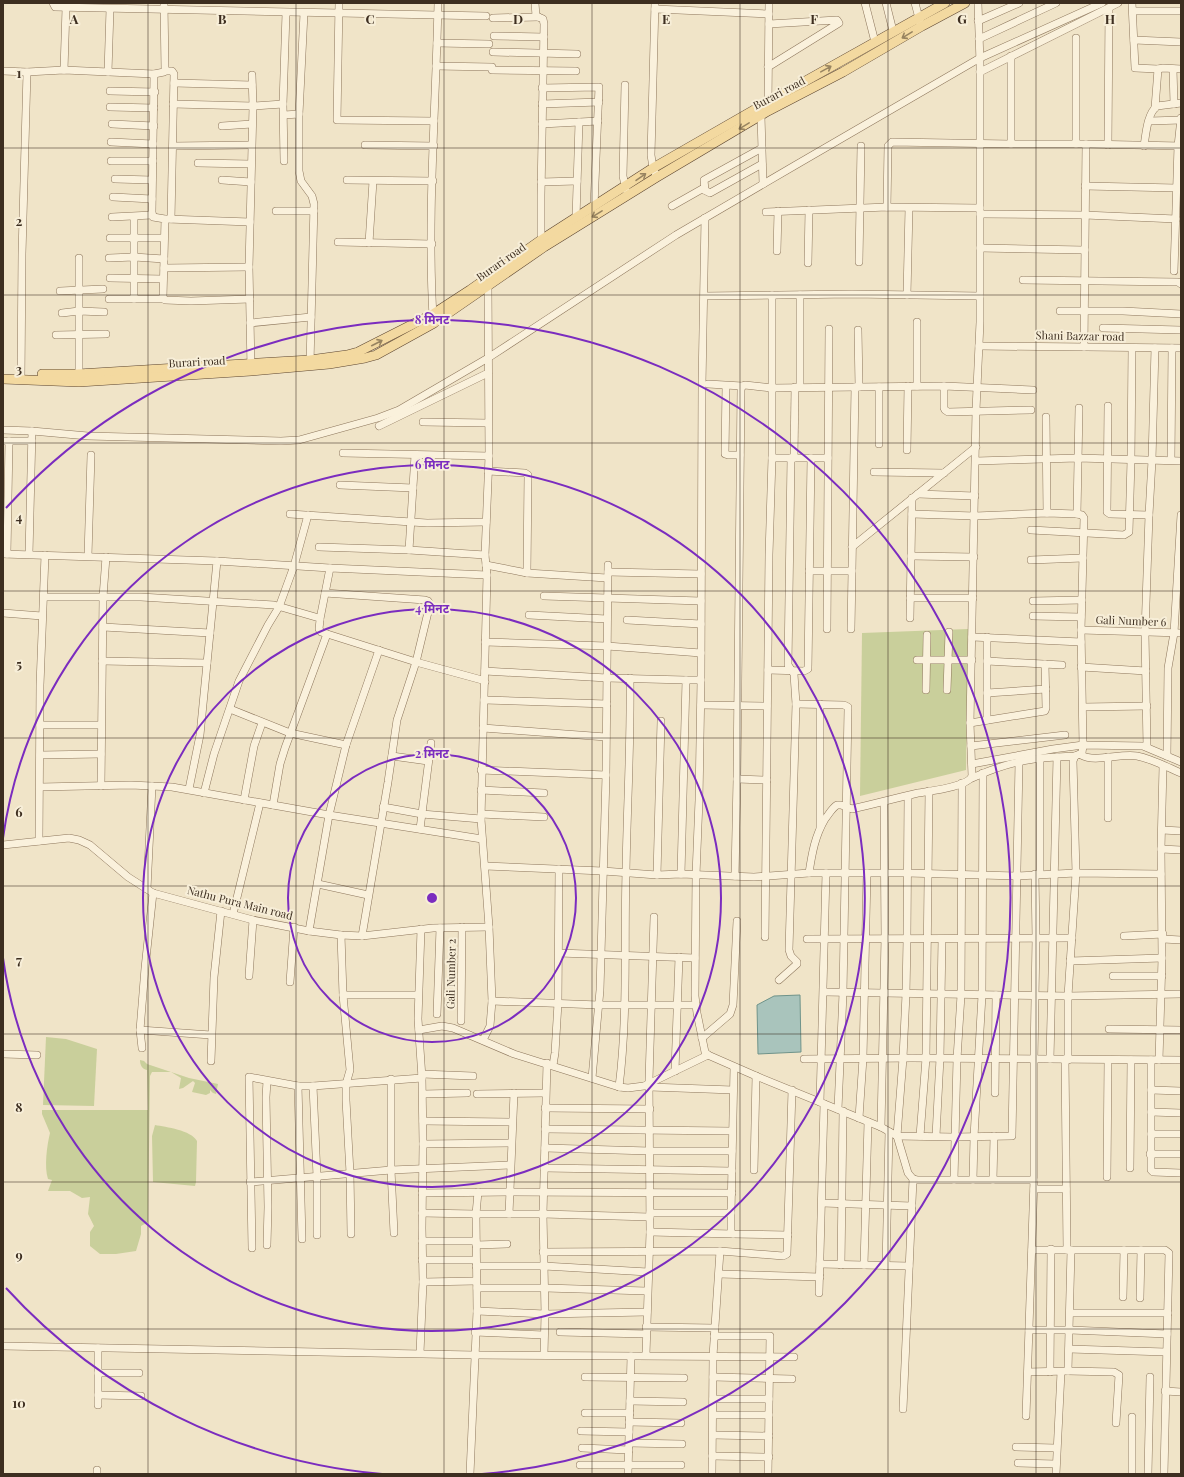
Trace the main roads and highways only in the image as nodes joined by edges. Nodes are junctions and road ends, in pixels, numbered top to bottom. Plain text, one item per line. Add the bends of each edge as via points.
1 (945, 3) edge
2 (966, 3) edge
3 (920, 22) junction
4 (626, 191) junction
5 (543, 243) junction
6 (3, 374) edge
7 (21, 377) junction
8 (3, 379) edge

1 - 3 main road, Burari road
2 - 3 main road, Burari road
3 -> 4 main road, Burari road via 843,72 764,114 657,177
4 -> 3 main road, Burari road via 653,168 893,32
4 -> 5 main road, Burari road
4 - 5 main road, Burari road via 594,206
5 - 7 main road, Burari road via 434,318 376,355 365,358 79,378
6 - 7 main road, Burari road
7 - 8 main road, Burari road

